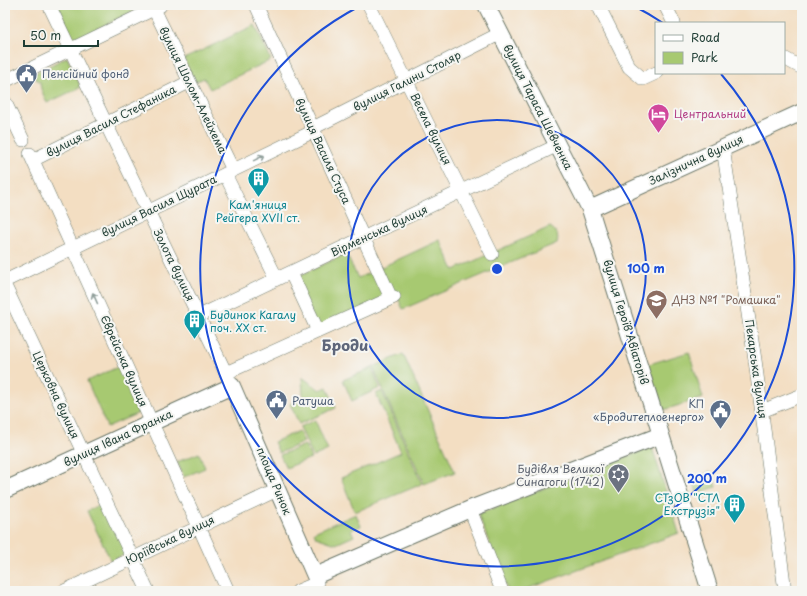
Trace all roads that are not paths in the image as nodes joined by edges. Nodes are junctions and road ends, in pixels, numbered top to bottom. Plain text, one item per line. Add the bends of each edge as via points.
1 (50, 5) edge
2 (256, 5) edge
3 (369, 5) edge
4 (486, 5) edge
5 (598, 5) edge
6 (665, 5) edge
7 (158, 7) edge
8 (674, 22) edge
9 (500, 33) junction
10 (71, 49) junction
11 (785, 59) edge
12 (802, 68) edge
13 (655, 73) edge
14 (5, 81) edge
15 (407, 81) junction
16 (190, 82) junction
17 (5, 102) edge
18 (802, 112) edge
19 (106, 124) junction
20 (313, 130) junction
21 (23, 140) dead end
22 (558, 145) junction
23 (722, 148) junction
24 (32, 157) joint
25 (229, 172) junction
26 (462, 191) junction
27 (590, 209) junction
28 (149, 211) junction
29 (363, 238) junction
30 (73, 248) junction
31 (492, 254) dead end
32 (291, 273) junction
33 (277, 279) junction
34 (5, 281) edge
35 (5, 286) edge
36 (199, 316) junction
37 (318, 331) junction
38 (229, 380) junction
39 (802, 395) edge
40 (762, 411) junction
41 (152, 423) junction
42 (661, 434) junction
43 (84, 454) junction
44 (5, 490) edge
45 (277, 490) junction
46 (470, 509) junction
47 (198, 526) junction
48 (133, 558) junction
49 (317, 583) edge
50 (64, 591) edge
51 (148, 591) edge
52 (228, 591) edge
53 (298, 591) edge
54 (502, 591) edge
55 (710, 591) edge
56 (785, 591) edge

1 - 10 street, Золота вулиця
2 - 20 street, вулиця Василя Стуса
3 - 15 street, Весела вулиця
4 - 9 main road, вулиця Тараса Шевченка
5 - 13 street via 630,67 643,79
6 - 8 street
7 - 10 street
7 - 16 street, вулиця Шолом-Алейхема
9 - 15 street, вулиця Галини Столяр
9 - 22 main road, вулиця Тараса Шевченка
10 - 14 street
10 - 19 street, Золота вулиця
11 - 12 street
15 - 20 street, вулиця Галини Столяр
15 - 26 street, Весела вулиця
16 - 19 street, вулиця Василя Стефаника
16 - 25 street, вулиця Шолом-Алейхема
17 - 21 street
18 - 23 main road, Залізнична вулиця
19 - 24 street, вулиця Василя Стефаника
19 - 28 street, Золота вулиця
25 -> 20 street, вулиця Василя Щурата
20 - 29 street, вулиця Василя Стуса
22 - 26 street, Вірменська вулиця
22 - 27 main road, вулиця Тараса Шевченка
23 - 27 main road, Залізнична вулиця
23 - 40 street, Пекарська вулиця
24 - 30 street, Єврейська вулиця
25 - 28 street, вулиця Василя Щурата
25 - 33 street, вулиця Шолом-Алейхема
26 - 29 street, Вірменська вулиця
26 - 31 street, Весела вулиця
27 - 42 main road, вулиця Героїв Авіаторів
28 - 30 street, вулиця Василя Щурата
28 - 36 street, Золота вулиця
29 - 32 street, Вірменська вулиця
29 - 37 street, вулиця Василя Стуса via 392,297
30 - 34 street, вулиця Василя Щурата
41 -> 30 street, Єврейська вулиця
32 - 33 street, Вірменська вулиця
32 - 37 street
33 - 36 street, Вірменська вулиця
35 - 43 street, Церковна вулиця
36 - 38 street, Золота вулиця
37 - 38 street
38 - 41 main road, вулиця Івана Франка
38 - 45 main road, площа Ринок
39 - 40 street
40 - 56 street, Пекарська вулиця
41 - 43 main road, вулиця Івана Франка
41 - 47 street, Єврейська вулиця
42 - 46 main road
42 - 55 main road, вулиця Героїв Авіаторів
43 - 44 main road, вулиця Івана Франка
43 - 48 street, Церковна вулиця
45 - 47 street, Юріївська вулиця
45 - 49 main road, площа Ринок
46 - 49 main road
46 - 54 street
47 - 48 street, Юріївська вулиця
47 - 52 street, Єврейська вулиця
48 - 50 street, Юріївська вулиця
48 - 51 street, Церковна вулиця
49 - 53 street

